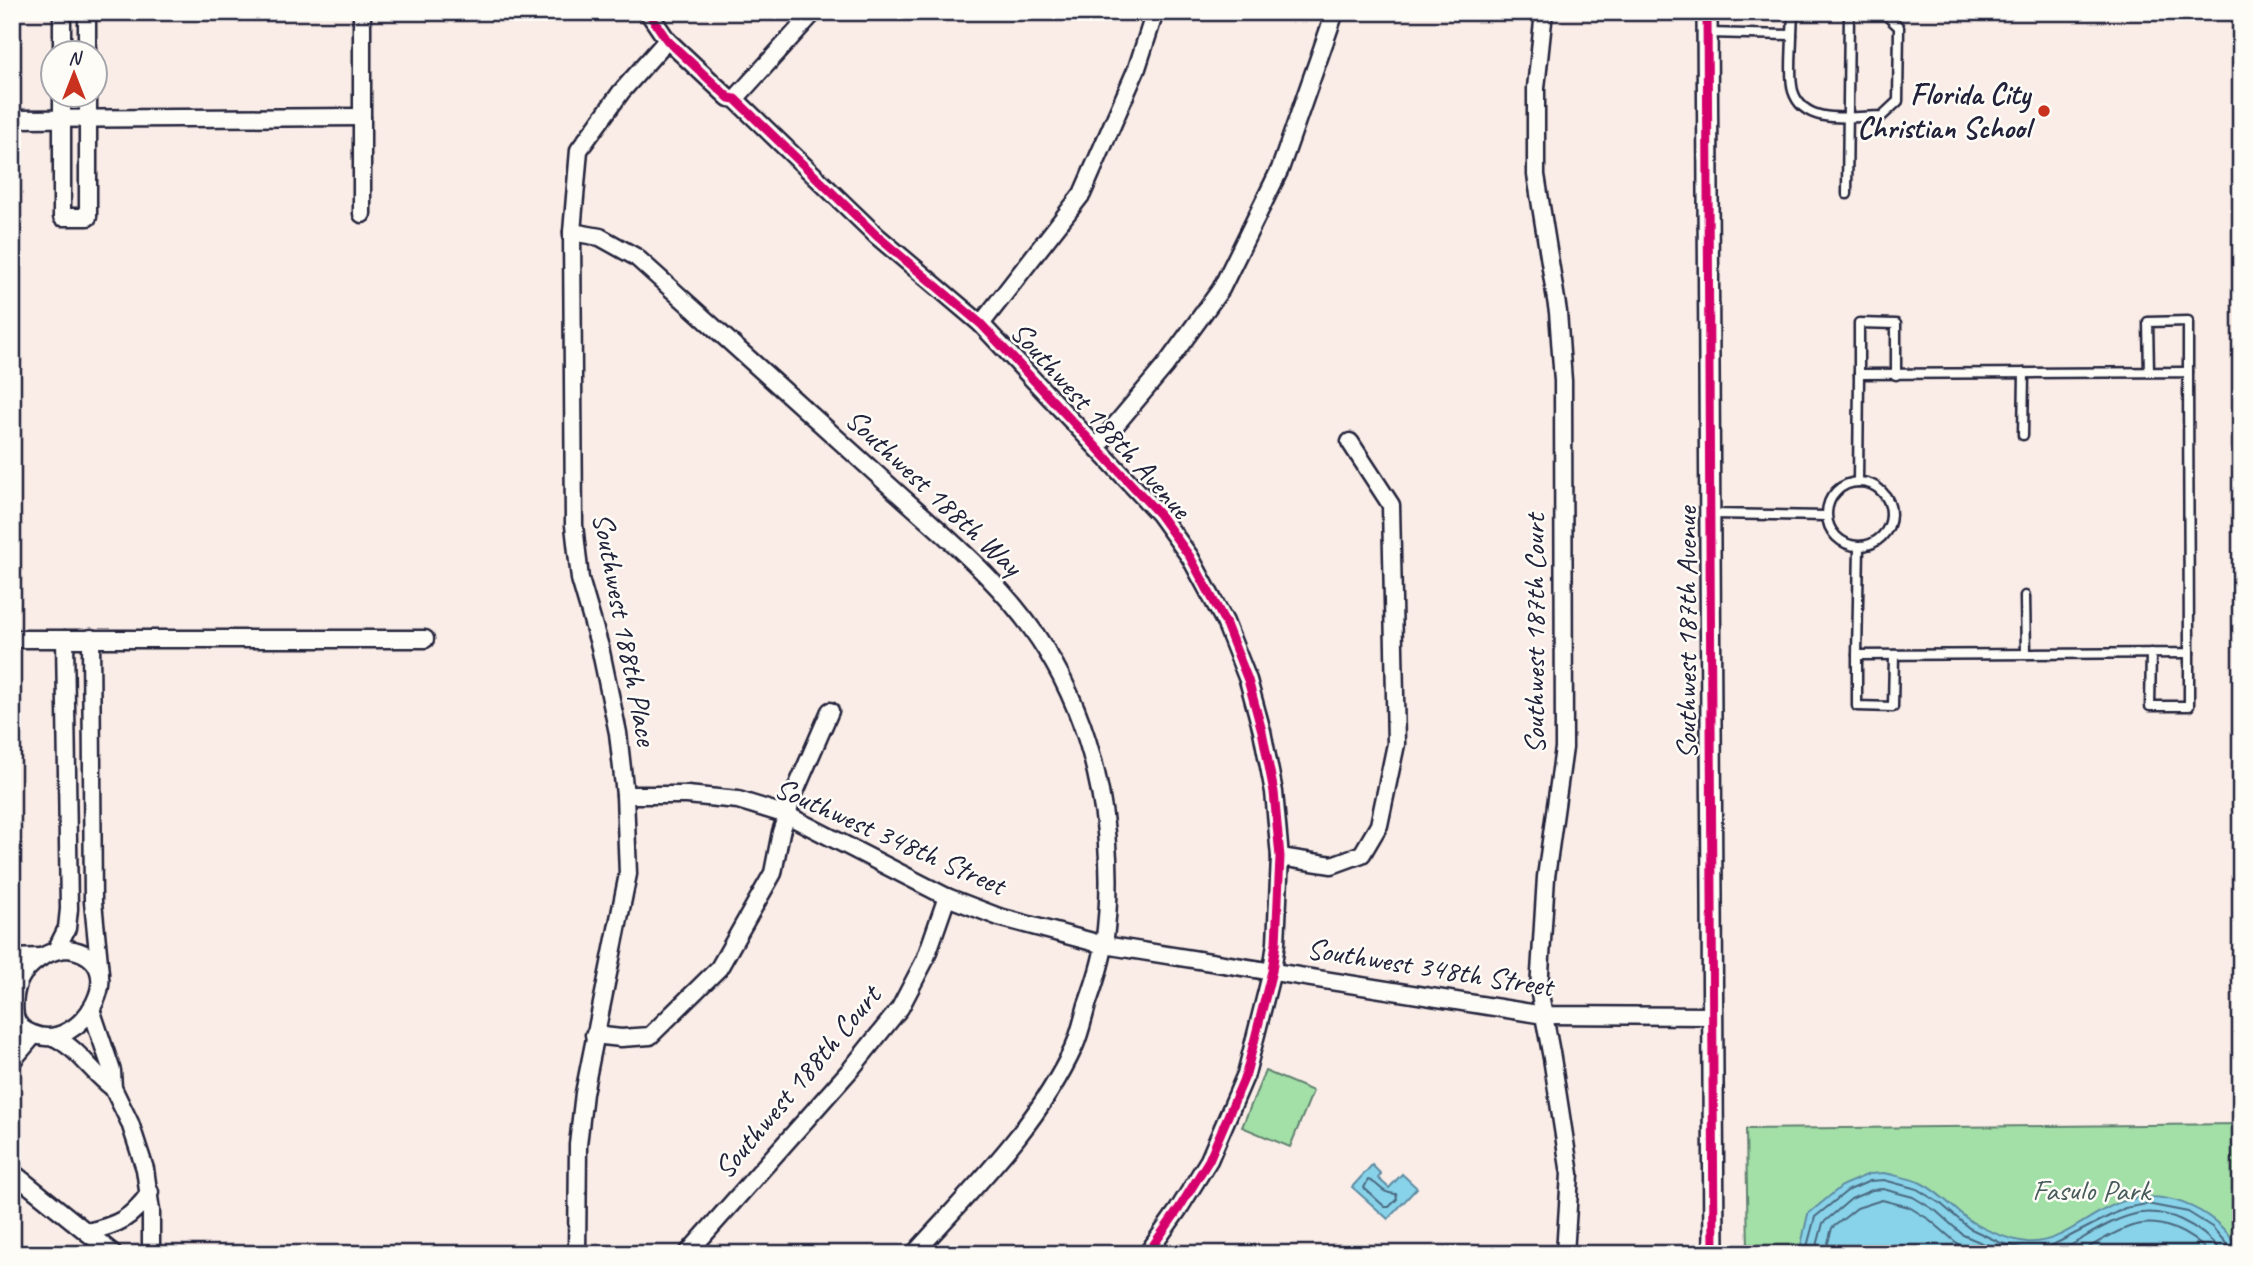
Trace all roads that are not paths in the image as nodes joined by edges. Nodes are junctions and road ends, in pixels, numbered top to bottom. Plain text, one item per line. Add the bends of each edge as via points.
1 (62, 12) edge
2 (87, 12) edge
3 (362, 12) edge
4 (648, 12) edge
5 (814, 12) edge
6 (1155, 12) edge
7 (1335, 12) edge
8 (1544, 12) edge
9 (1707, 12) edge
10 (1793, 12) edge
11 (1849, 12) edge
12 (1882, 12) edge
13 (1707, 33) junction
14 (1792, 35) junction
15 (62, 38) edge
16 (88, 38) edge
17 (667, 40) junction
18 (735, 99) junction
19 (62, 108) edge
20 (88, 108) edge
21 (1847, 116) junction
22 (362, 117) junction
23 (62, 118) junction
24 (88, 118) junction
25 (12, 119) edge
26 (1847, 194) dead end
27 (362, 214) dead end
28 (572, 232) junction
29 (981, 324) junction
30 (2188, 372) junction
31 (2024, 373) junction
32 (2149, 373) junction
33 (1859, 374) junction
34 (1896, 374) junction
35 (2023, 435) dead end
36 (1350, 442) dead end
37 (1097, 447) junction
38 (1858, 482) junction
39 (1711, 514) junction
40 (1826, 516) junction
41 (1859, 547) junction
42 (2025, 596) dead end
43 (91, 638) junction
44 (12, 639) edge
45 (65, 639) junction
46 (425, 639) dead end
47 (2151, 653) junction
48 (2189, 653) junction
49 (2026, 654) junction
50 (1857, 655) junction
51 (1894, 655) junction
52 (830, 711) dead end
53 (625, 795) junction
54 (787, 815) junction
55 (1280, 857) junction
56 (947, 897) junction
57 (1104, 944) junction
58 (49, 953) junction
59 (12, 958) edge
60 (1272, 971) junction
61 (100, 973) junction
62 (14, 1005) edge
63 (91, 1009) junction
64 (1544, 1015) junction
65 (1713, 1016) junction
66 (34, 1035) junction
67 (594, 1035) junction
68 (54, 1037) junction
69 (12, 1061) edge
70 (113, 1088) junction
71 (12, 1172) edge
72 (150, 1192) junction
73 (87, 1232) junction
74 (114, 1254) edge
75 (152, 1254) edge
76 (577, 1254) edge
77 (687, 1254) edge
78 (914, 1254) edge
79 (1147, 1254) edge
80 (1565, 1254) edge
81 (1714, 1254) edge

1 - 15 street
2 - 16 street
3 - 22 street
4 - 17 street, Southwest 188th Avenue
5 - 18 street
6 - 29 street via 1137,68 1082,194
7 - 37 street via 1280,169 1221,289
8 - 64 street, Southwest 187th Court via 1536,88 1536,174 1558,312 1563,381 1564,707 1564,748 1539,961
9 - 13 street, Southwest 187th Avenue
10 - 14 lane
11 - 21 lane
12 - 21 lane via 1899,27 1898,101 1882,116
13 - 14 lane
13 - 39 street, Southwest 187th Avenue
14 - 21 lane via 1793,90 1801,105 1818,117
17 - 18 street, Southwest 188th Avenue
17 - 28 street, Southwest 188th Place via 579,150
18 - 29 street, Southwest 188th Avenue via 877,236
19 - 23 street
20 - 24 street
21 - 26 lane
22 - 24 street
22 - 27 street
23 - 24 street
23 - 24 street via 62,218 88,217
23 - 25 street
28 - 53 street, Southwest 188th Place via 574,526 580,579 618,733
28 - 57 street, Southwest 188th Way via 600,237 636,257 994,581 1046,649 1092,755 1103,803 1108,868
29 - 37 street, Southwest 188th Avenue
30 - 32 lane
30 - 32 lane via 2188,321 2148,322
30 - 48 lane
31 - 32 lane
31 - 34 lane
31 - 35 lane
33 - 34 lane
33 - 34 lane via 1859,323 1896,324
33 - 38 lane
36 - 55 street via 1391,505 1396,744 1378,825 1362,854 1332,865
37 - 55 street, Southwest 188th Avenue via 1160,514 1190,557 1225,622 1262,731
38 - 40 lane via 1839,488
38 - 41 lane via 1878,487 1892,514 1885,533
39 - 40 lane
39 - 65 street, Southwest 187th Avenue
40 - 41 lane via 1833,534
41 - 50 lane
42 - 49 lane
43 - 45 street
43 - 46 street
43 - 61 street via 93,902
44 - 45 street
45 - 58 street via 69,909 67,928
47 - 48 lane
47 - 48 lane via 2150,706 2189,706
47 - 49 lane
49 - 51 lane
50 - 51 lane
50 - 51 lane via 1857,706 1893,707
52 - 54 street
53 - 54 street, Southwest 348th Street via 738,800
53 - 67 street, Southwest 188th Place via 628,874
54 - 56 street, Southwest 348th Street
54 - 67 street via 773,873 719,968 650,1036
55 - 60 street, Southwest 188th Avenue
56 - 57 street, Southwest 348th Street via 999,917
56 - 77 street, Southwest 188th Court via 925,960 900,1008
57 - 60 street, Southwest 348th Street
57 - 78 street, Southwest 188th Way via 1074,1046 1035,1116
58 - 59 street
58 - 61 street via 68,949 88,954
58 - 62 street via 20,978
60 - 64 street, Southwest 348th Street
60 - 79 street, Southwest 188th Avenue via 1246,1074 1209,1160
61 - 63 street via 100,988
62 - 66 street via 19,1024
63 - 68 street via 73,1028
63 - 70 street via 112,1071
64 - 65 street, Southwest 348th Street
64 - 80 street, Southwest 187th Court via 1570,1174
65 - 81 street, Southwest 187th Avenue
66 - 68 street
66 - 69 street
67 - 76 street, Southwest 188th Place via 578,1145
68 - 70 street via 75,1049
70 - 72 street via 137,1140
71 - 73 street
72 - 73 street via 125,1220
72 - 75 street
73 - 74 street

